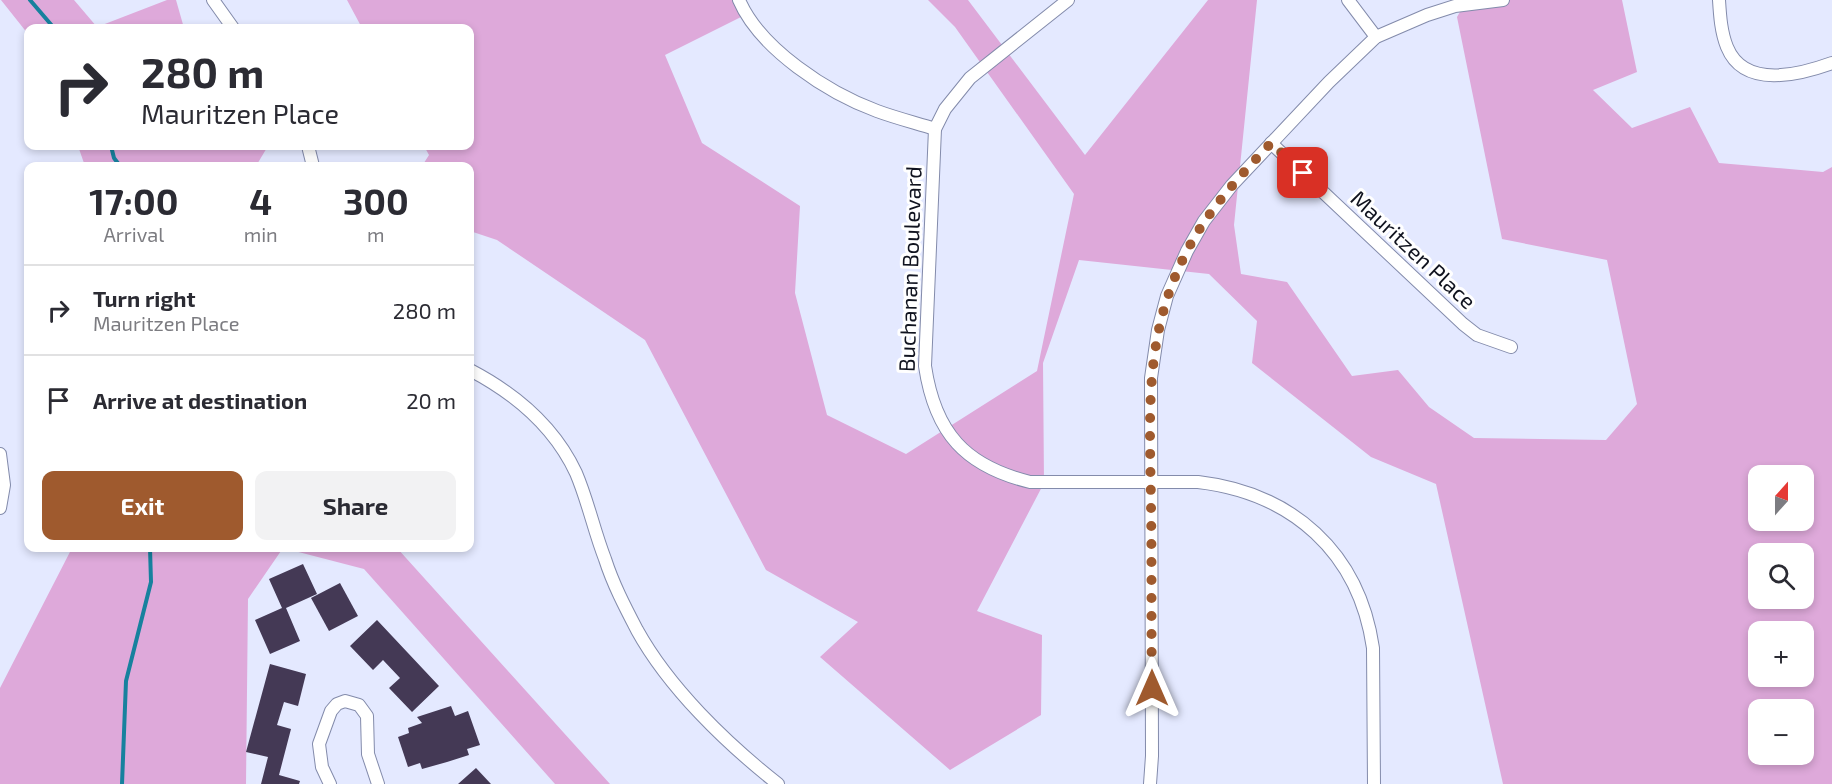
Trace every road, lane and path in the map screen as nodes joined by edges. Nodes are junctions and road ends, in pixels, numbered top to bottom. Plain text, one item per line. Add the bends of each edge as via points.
1 (213, 0) edge
2 (739, 0) edge
3 (1068, 0) edge
4 (1348, 0) edge
5 (1503, 0) edge
6 (1719, 0) edge
7 (230, 24) edge
8 (1376, 37) junction
9 (1832, 63) edge
10 (935, 129) junction
11 (1271, 143) junction
12 (1511, 347) dead end
13 (474, 372) edge
14 (0, 454) edge
15 (1151, 482) junction
16 (0, 508) edge
17 (330, 784) edge
18 (378, 784) edge
19 (778, 784) edge
20 (1150, 784) edge
21 (1374, 784) edge

1 - 7 street
2 - 10 street via 760,32 817,80 878,112
3 - 10 street, Buchanan Boulevard via 970,78 945,109
4 - 8 street
5 - 8 street via 1455,6
6 - 9 street via 1727,49 1743,67 1764,75 1785,75
8 - 11 street
10 - 15 street, Buchanan Boulevard via 925,366 932,399 950,434 961,449 991,469 1030,482
11 - 12 street, Mauritzen Place via 1463,324 1477,335
11 - 15 street via 1204,221 1167,296 1151,378
13 - 19 street via 518,400 560,447 584,492 615,586 638,632 684,694
14 - 16 street via 4,471
15 - 20 street
15 - 21 street, Buchanan Boulevard via 1224,485 1257,495 1308,526 1333,552 1350,578 1370,627
17 - 18 street via 319,758 320,744 331,711 345,701 359,705 367,716 368,754

